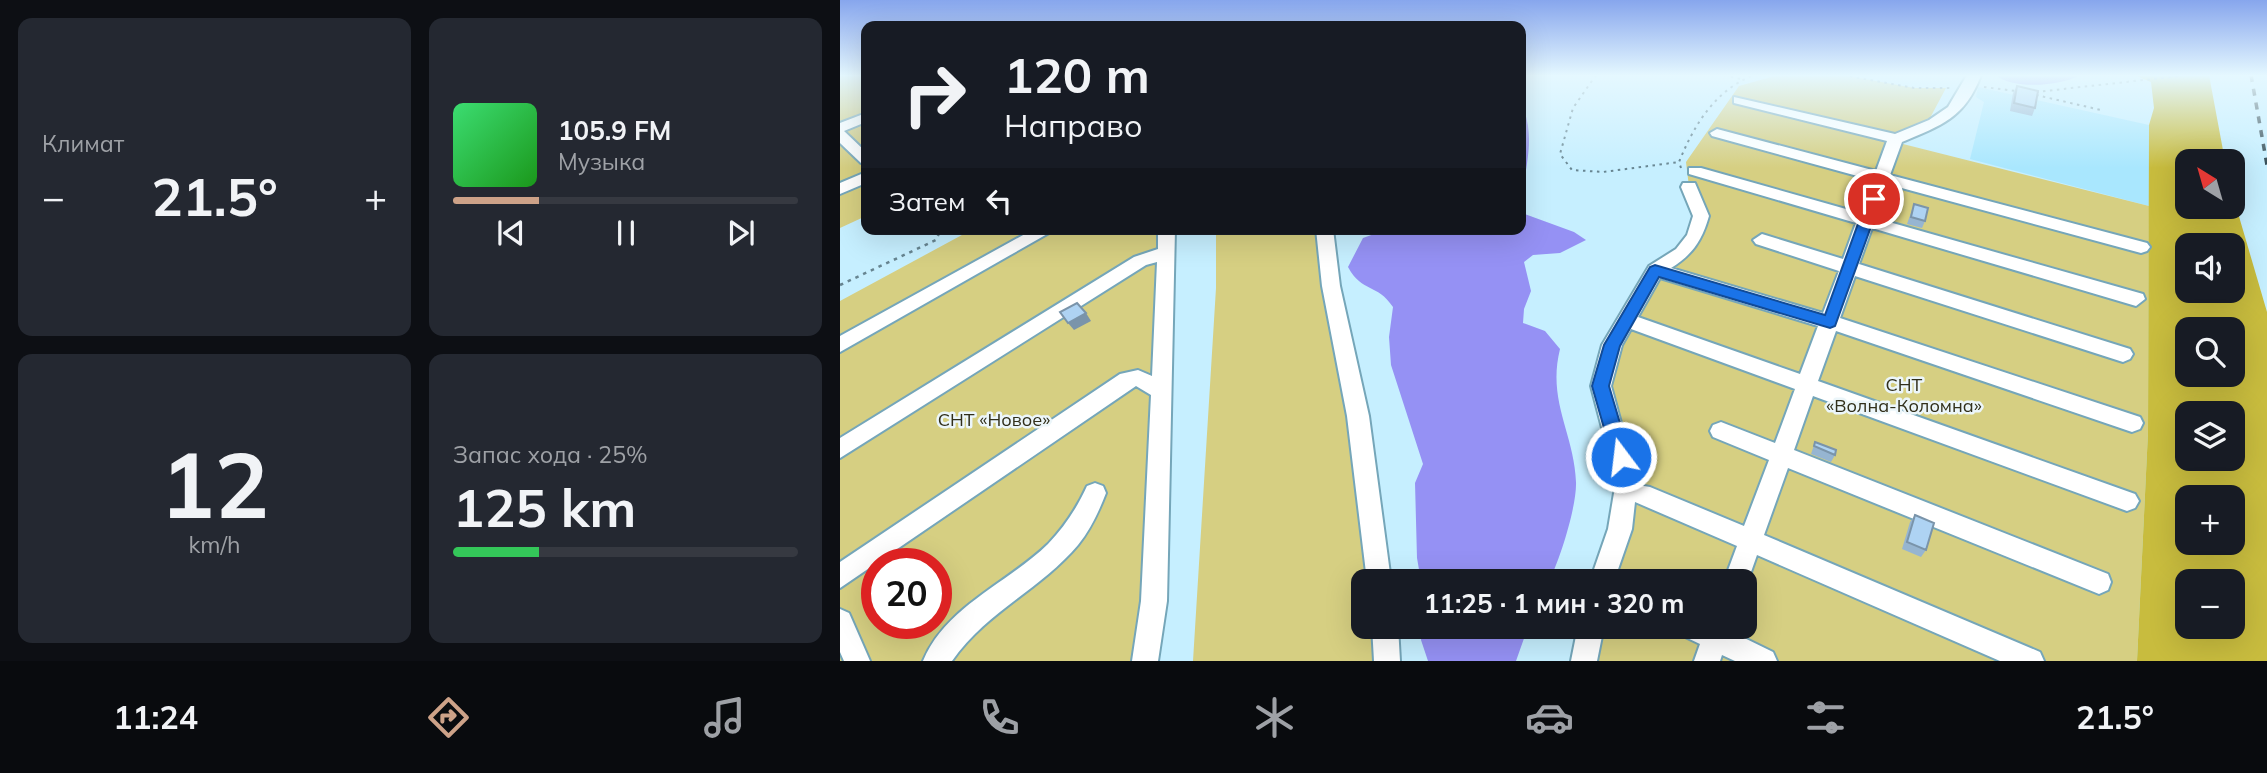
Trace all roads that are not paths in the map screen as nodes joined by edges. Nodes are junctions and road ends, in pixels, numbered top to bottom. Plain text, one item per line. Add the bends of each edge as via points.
1 (1763, 106) edge
2 (1959, 106) edge
3 (861, 119) edge
4 (840, 128) edge
5 (1717, 133) dead end
6 (840, 135) edge
7 (1896, 139) junction
8 (861, 155) edge
9 (1882, 177) junction
10 (861, 179) edge
11 (840, 189) edge
12 (1866, 220) junction
13 (1037, 235) edge
14 (1167, 235) edge
15 (1325, 235) edge
16 (1762, 240) dead end
17 (2141, 247) dead end
18 (1166, 253) junction
19 (1849, 269) junction
20 (1655, 270) junction
21 (2136, 299) dead end
22 (1830, 322) junction
23 (1639, 324) dead end
24 (840, 345) edge
25 (2123, 354) dead end
26 (1807, 385) junction
27 (1162, 392) junction
28 (2132, 423) dead end
29 (1721, 431) dead end
30 (840, 449) edge
31 (1780, 456) junction
32 (1095, 493) dead end
33 (1642, 494) dead end
34 (2127, 501) dead end
35 (1751, 539) junction
36 (1377, 569) edge
37 (1606, 569) edge
38 (1740, 569) edge
39 (840, 576) edge
40 (2099, 582) dead end
41 (840, 622) edge
42 (1386, 639) edge
43 (1588, 639) edge
44 (1714, 642) edge
45 (857, 661) edge
46 (936, 661) edge
47 (1145, 661) edge
48 (1387, 661) edge
49 (1584, 661) edge
50 (1764, 661) edge
51 (2031, 661) edge

1 - 7 street
2 - 7 street via 1954,114
3 - 4 street
5 - 9 street
6 - 8 street
7 - 9 street
9 - 12 street
9 - 17 street
10 - 11 street
12 - 19 street
12 - 20 street via 1692,179 1701,216 1695,236 1682,253
12 - 21 street
13 - 24 street
14 - 18 street
15 - 36 street via 1358,416
16 - 19 street
18 - 27 street
18 - 30 street via 1140,261
19 - 22 street
19 - 25 street
20 - 22 street
20 - 37 street via 1612,345 1601,386 1627,481 1620,529
22 - 26 street
22 - 28 street
23 - 26 street
26 - 31 street
26 - 34 street
27 - 39 street via 1138,378 1127,380
27 - 47 street via 1154,601
29 - 31 street
31 - 35 street
31 - 40 street
32 - 46 street via 1087,517 1078,527 1041,565 959,631
33 - 35 street
35 - 38 street
35 - 51 street
41 - 45 street
42 - 48 street
43 - 49 street
44 - 50 street

